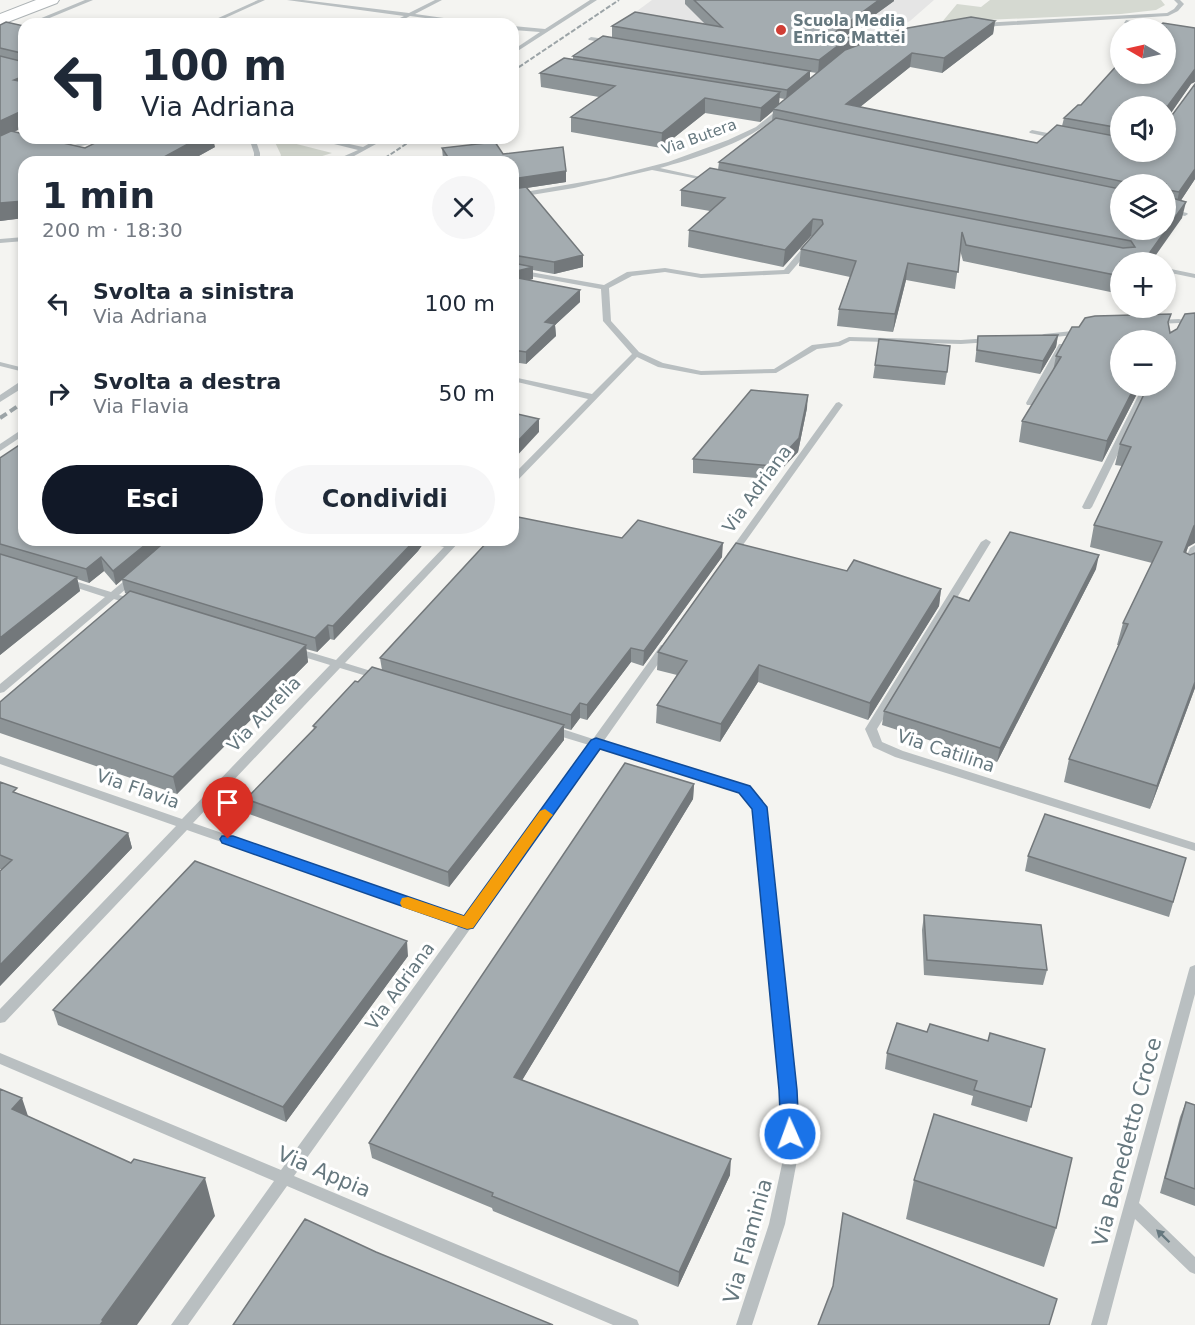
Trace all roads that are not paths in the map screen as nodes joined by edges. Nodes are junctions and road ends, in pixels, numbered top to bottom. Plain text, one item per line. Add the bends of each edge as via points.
1 (51, 0) edge
2 (90, 0) edge
3 (262, 0) edge
4 (290, 0) edge
5 (440, 0) edge
6 (594, 0) edge
7 (1177, 0) edge
8 (409, 15) junction
9 (45, 18) edge
10 (222, 18) edge
11 (403, 18) edge
12 (434, 18) edge
13 (1122, 18) edge
14 (1110, 19) edge
15 (0, 20) edge
16 (971, 26) edge
17 (519, 29) edge
18 (545, 32) junction
19 (591, 39) dead end
20 (625, 45) edge
21 (519, 48) edge
22 (775, 102) edge
23 (760, 127) junction
24 (774, 128) edge
25 (1032, 132) dead end
26 (1065, 138) edge
27 (756, 139) edge
28 (82, 144) edge
29 (341, 144) edge
30 (373, 144) edge
31 (59, 148) edge
32 (364, 149) junction
33 (351, 156) edge
34 (651, 168) junction
35 (716, 173) edge
36 (708, 180) junction
37 (720, 182) edge
38 (519, 195) edge
39 (1176, 212) edge
40 (1185, 214) edge
41 (816, 239) edge
42 (18, 240) edge
43 (0, 241) edge
44 (519, 272) edge
45 (1176, 272) edge
46 (1195, 276) edge
47 (605, 287) junction
48 (1179, 321) junction
49 (1148, 323) edge
50 (1195, 326) edge
51 (1174, 330) edge
52 (1091, 331) edge
53 (1069, 334) junction
54 (1033, 337) edge
55 (997, 339) edge
56 (636, 354) junction
57 (0, 364) edge
58 (18, 368) edge
59 (519, 380) edge
60 (18, 387) edge
61 (1142, 396) edge
62 (592, 397) junction
63 (0, 399) edge
64 (1030, 403) edge
65 (839, 405) dead end
66 (18, 435) edge
67 (0, 448) edge
68 (519, 469) edge
69 (523, 470) junction
70 (519, 474) edge
71 (1087, 507) dead end
72 (986, 542) dead end
73 (450, 546) edge
74 (1195, 548) edge
75 (145, 568) edge
76 (721, 569) edge
77 (1185, 572) edge
78 (56, 578) edge
79 (112, 595) junction
80 (146, 606) edge
81 (673, 637) edge
82 (281, 647) edge
83 (338, 664) junction
84 (394, 681) edge
85 (0, 690) edge
86 (540, 726) edge
87 (596, 743) junction
88 (0, 760) edge
89 (184, 824) junction
90 (1195, 847) edge
91 (467, 923) junction
92 (1195, 970) edge
93 (0, 1018) edge
94 (0, 1058) edge
95 (285, 1178) junction
96 (1132, 1206) junction
97 (1195, 1267) edge
98 (179, 1325) edge
99 (631, 1325) edge
100 (744, 1325) edge
101 (1099, 1325) edge

1 - 15 main road
2 - 9 street
3 - 10 street
4 - 8 street
5 - 8 street
6 - 18 street
7 - 13 street via 1181,4 1168,14
8 - 11 street
8 - 12 street
14 - 16 street
17 - 18 street
18 - 21 street
19 - 20 street
22 - 23 street, Via Butera via 787,104
23 - 24 street
23 - 27 street
23 - 34 street, Via Butera via 715,148
25 - 26 street
28 - 31 street
29 - 32 street
30 - 32 street
32 - 33 street
34 - 36 street
34 - 38 street, Via Butera
35 - 36 street
36 - 37 street
39 - 40 street
41 - 47 street via 786,272 701,276 665,270 630,274
42 - 43 street
44 - 47 street
45 - 46 street
47 - 56 street via 607,321
48 - 49 street
48 - 50 street
48 - 51 street
52 - 53 street
53 - 54 street
53 - 64 street
55 - 56 street via 849,339 815,347 776,371 740,373 701,373 661,365
56 - 62 street
57 - 58 street
59 - 62 street
60 - 63 street
61 - 71 street
62 - 69 street
65 - 76 street, Via Adriana
66 - 67 street
68 - 69 street
69 - 70 street
72 - 90 street, Via Catilina via 871,729 877,744
73 - 83 street, Via Aurelia
74 - 77 street
75 - 79 street
78 - 79 street
79 - 80 street
79 - 85 street
81 - 87 street, Via Adriana
82 - 83 street
83 - 84 street
83 - 89 street, Via Aurelia
86 - 87 street, Via Flaminia
87 - 91 street, Via Adriana
87 - 100 street, Via Flaminia via 744,789 759,807 791,1155 777,1224
88 - 89 street, Via Flavia
89 - 91 street, Via Flavia
89 - 93 street, Via Aurelia
91 - 95 street, Via Adriana
92 - 96 street, Via Benedetto Croce
94 - 95 street, Via Appia
95 - 98 street, Via Adriana
95 - 99 street, Via Appia
97 -> 96 street
96 - 101 street, Via Benedetto Croce

